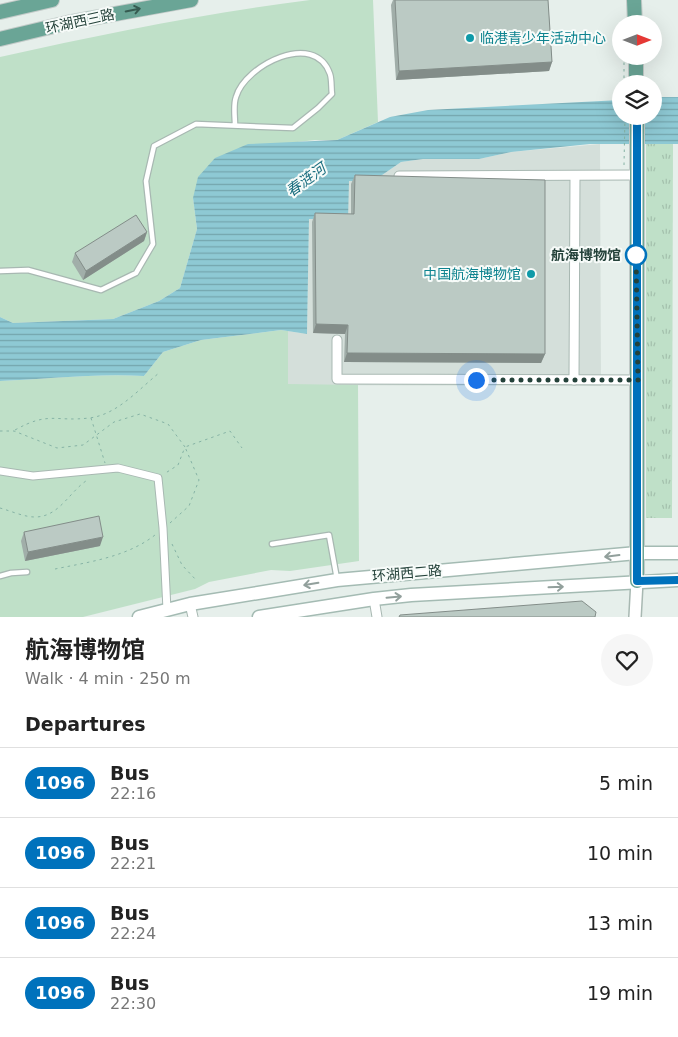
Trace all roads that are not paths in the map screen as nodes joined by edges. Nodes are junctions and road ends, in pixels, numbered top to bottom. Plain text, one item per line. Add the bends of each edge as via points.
1 (52, 0) edge
2 (191, 0) edge
3 (634, 0) edge
4 (0, 12) edge
5 (634, 15) edge
6 (0, 39) edge
7 (235, 125) junction
8 (636, 125) edge
9 (630, 172) junction
10 (400, 176) edge
11 (575, 176) junction
12 (0, 271) edge
13 (337, 340) dead end
14 (574, 380) junction
15 (638, 380) junction
16 (0, 471) edge
17 (272, 544) dead end
18 (637, 553) junction
19 (678, 553) edge
20 (27, 572) dead end
21 (0, 576) edge
22 (337, 580) junction
23 (678, 580) edge
24 (637, 581) junction
25 (374, 599) junction
26 (167, 610) junction
27 (191, 611) edge
28 (139, 617) edge
29 (259, 617) edge
30 (377, 617) edge
31 (635, 617) edge

1 - 4 main road, 环湖西三路
6 -> 2 main road, 环湖西三路
3 - 5 main road
7 - 7 lane via 293,128 332,94 330,74 319,60 299,52 274,60 251,74 236,97
7 - 12 lane via 196,124 154,146 146,181 153,244 136,272 101,290 28,270
8 - 9 main road
9 - 11 street
9 - 15 main road
10 - 11 street
11 - 14 street
13 - 14 street via 337,379
14 - 15 street
15 - 18 main road
16 - 26 street via 34,476 118,468 158,478
17 - 22 lane via 330,535
18 - 19 main road, 环湖西二路
18 -> 22 main road, 环湖西二路
18 - 24 main road
20 - 21 lane
22 -> 27 main road, 环湖西二路
23 - 24 main road, 环湖西二路
25 -> 24 main road, 环湖西二路
24 - 31 street
25 - 29 main road, 环湖西二路
25 - 30 street
26 - 27 main road, 环湖西二路
26 - 28 main road, 环湖西二路

